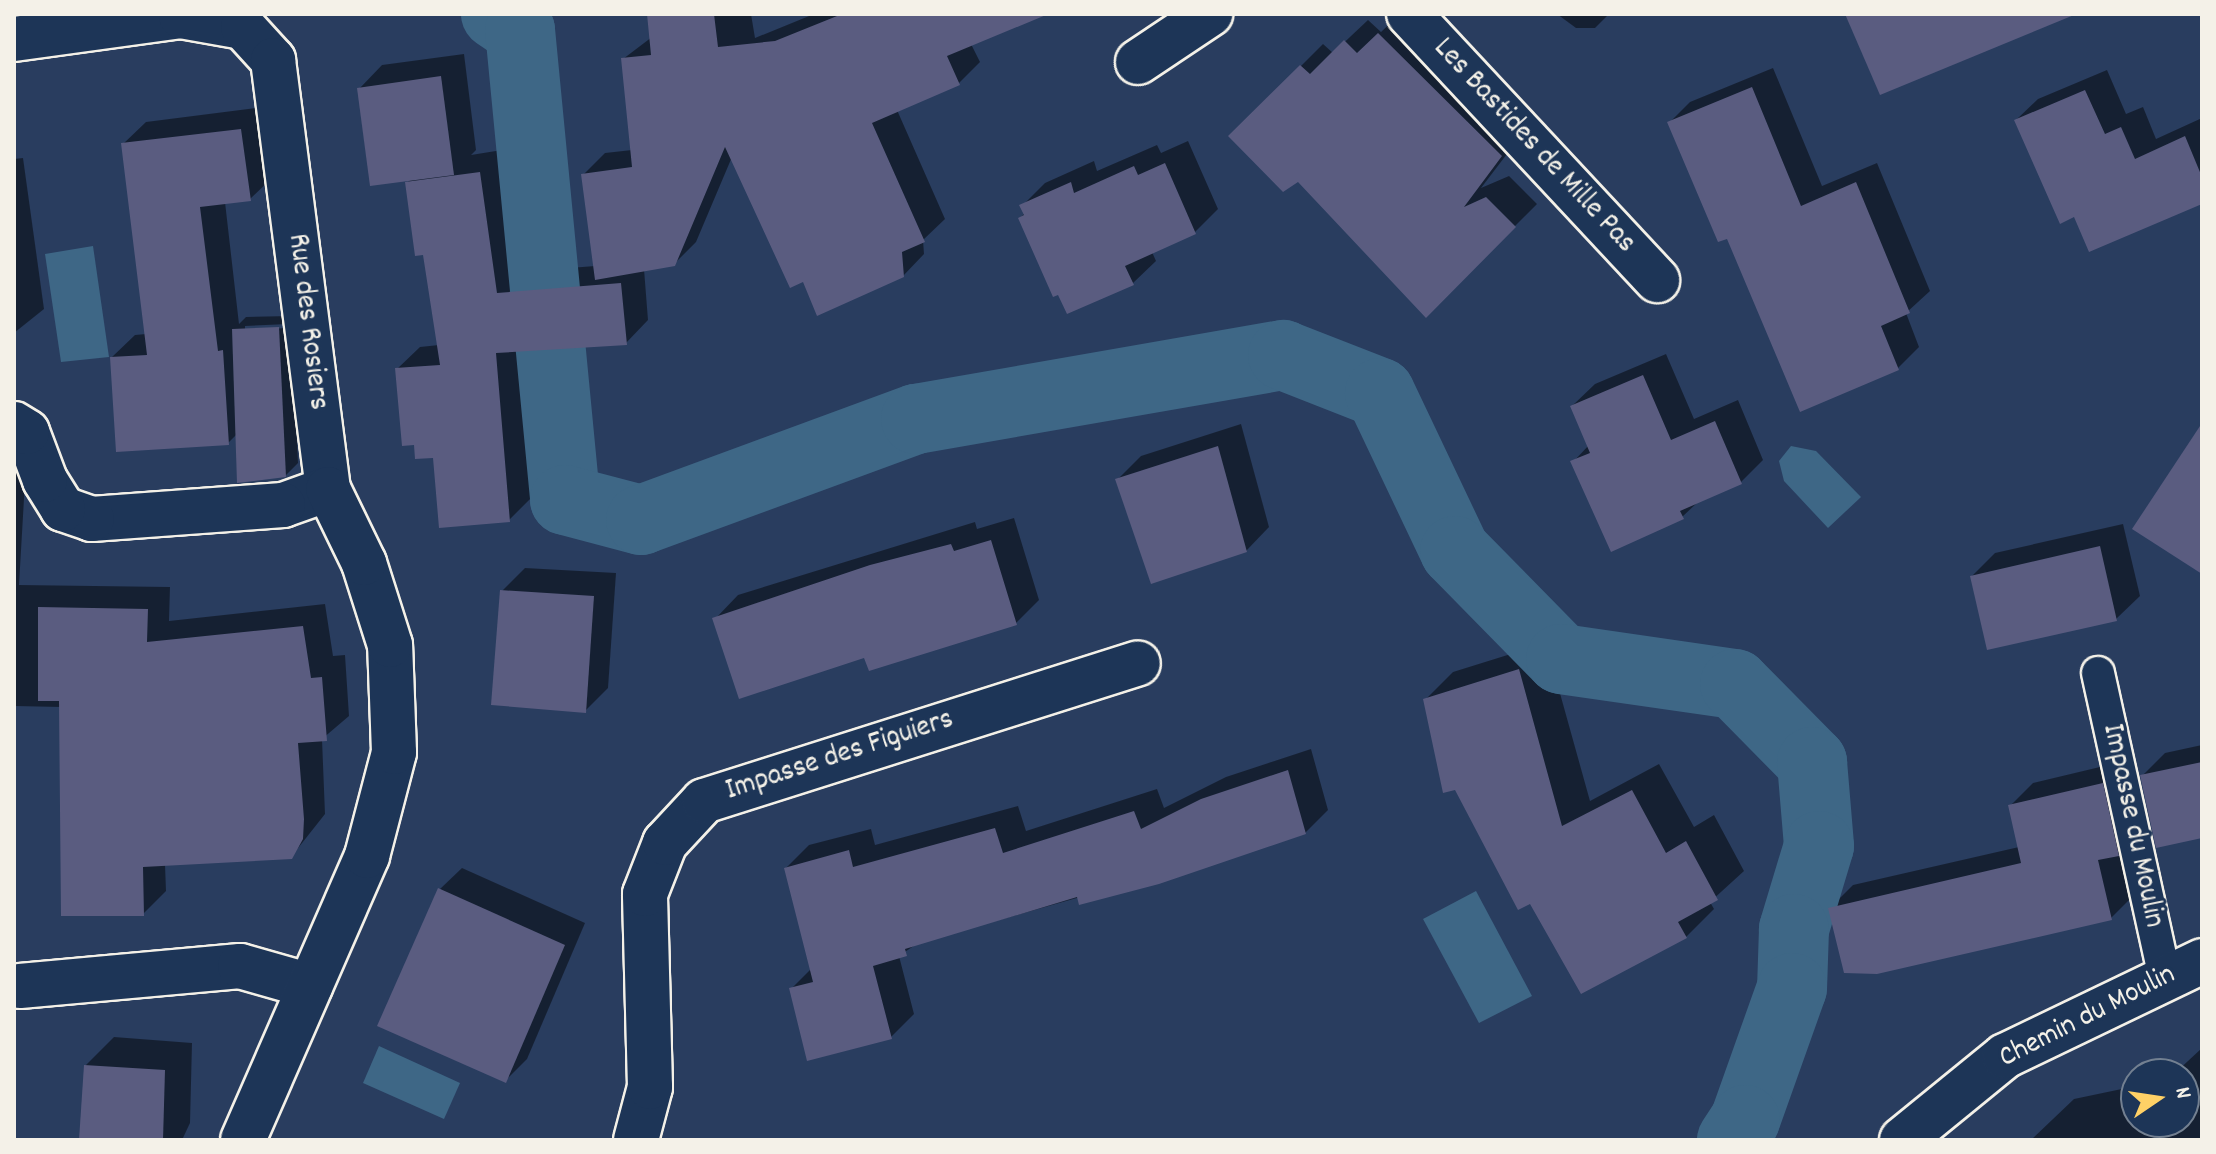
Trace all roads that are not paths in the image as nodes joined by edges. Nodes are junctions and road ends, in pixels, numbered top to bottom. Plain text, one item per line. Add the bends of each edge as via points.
1 (1210, 14) edge
2 (1409, 14) edge
3 (14, 39) edge
4 (1138, 62) dead end
5 (1657, 280) dead end
6 (14, 424) edge
7 (328, 489) junction
8 (1138, 663) dead end
9 (2098, 673) dead end
10 (2183, 970) edge
11 (20, 986) dead end
12 (310, 986) junction
13 (243, 1140) edge
14 (636, 1140) edge
15 (1902, 1140) edge

1 - 4 street
2 - 5 street, Les Bastides de Mille Pas
3 - 7 street, Rue des Rosiers via 181,16 243,27 273,60
6 - 7 street via 27,432 45,480 63,509 92,519 283,505
7 - 12 street, Rue des Rosiers via 364,563 390,645 394,752 367,856
8 - 14 street, Impasse des Figuiers via 704,801 665,843 645,894 650,1087
9 - 10 lane, Impasse du Moulin
10 - 15 street, Chemin du Moulin via 2005,1056
11 - 12 street via 240,966
12 - 13 street, Rue des Rosiers

